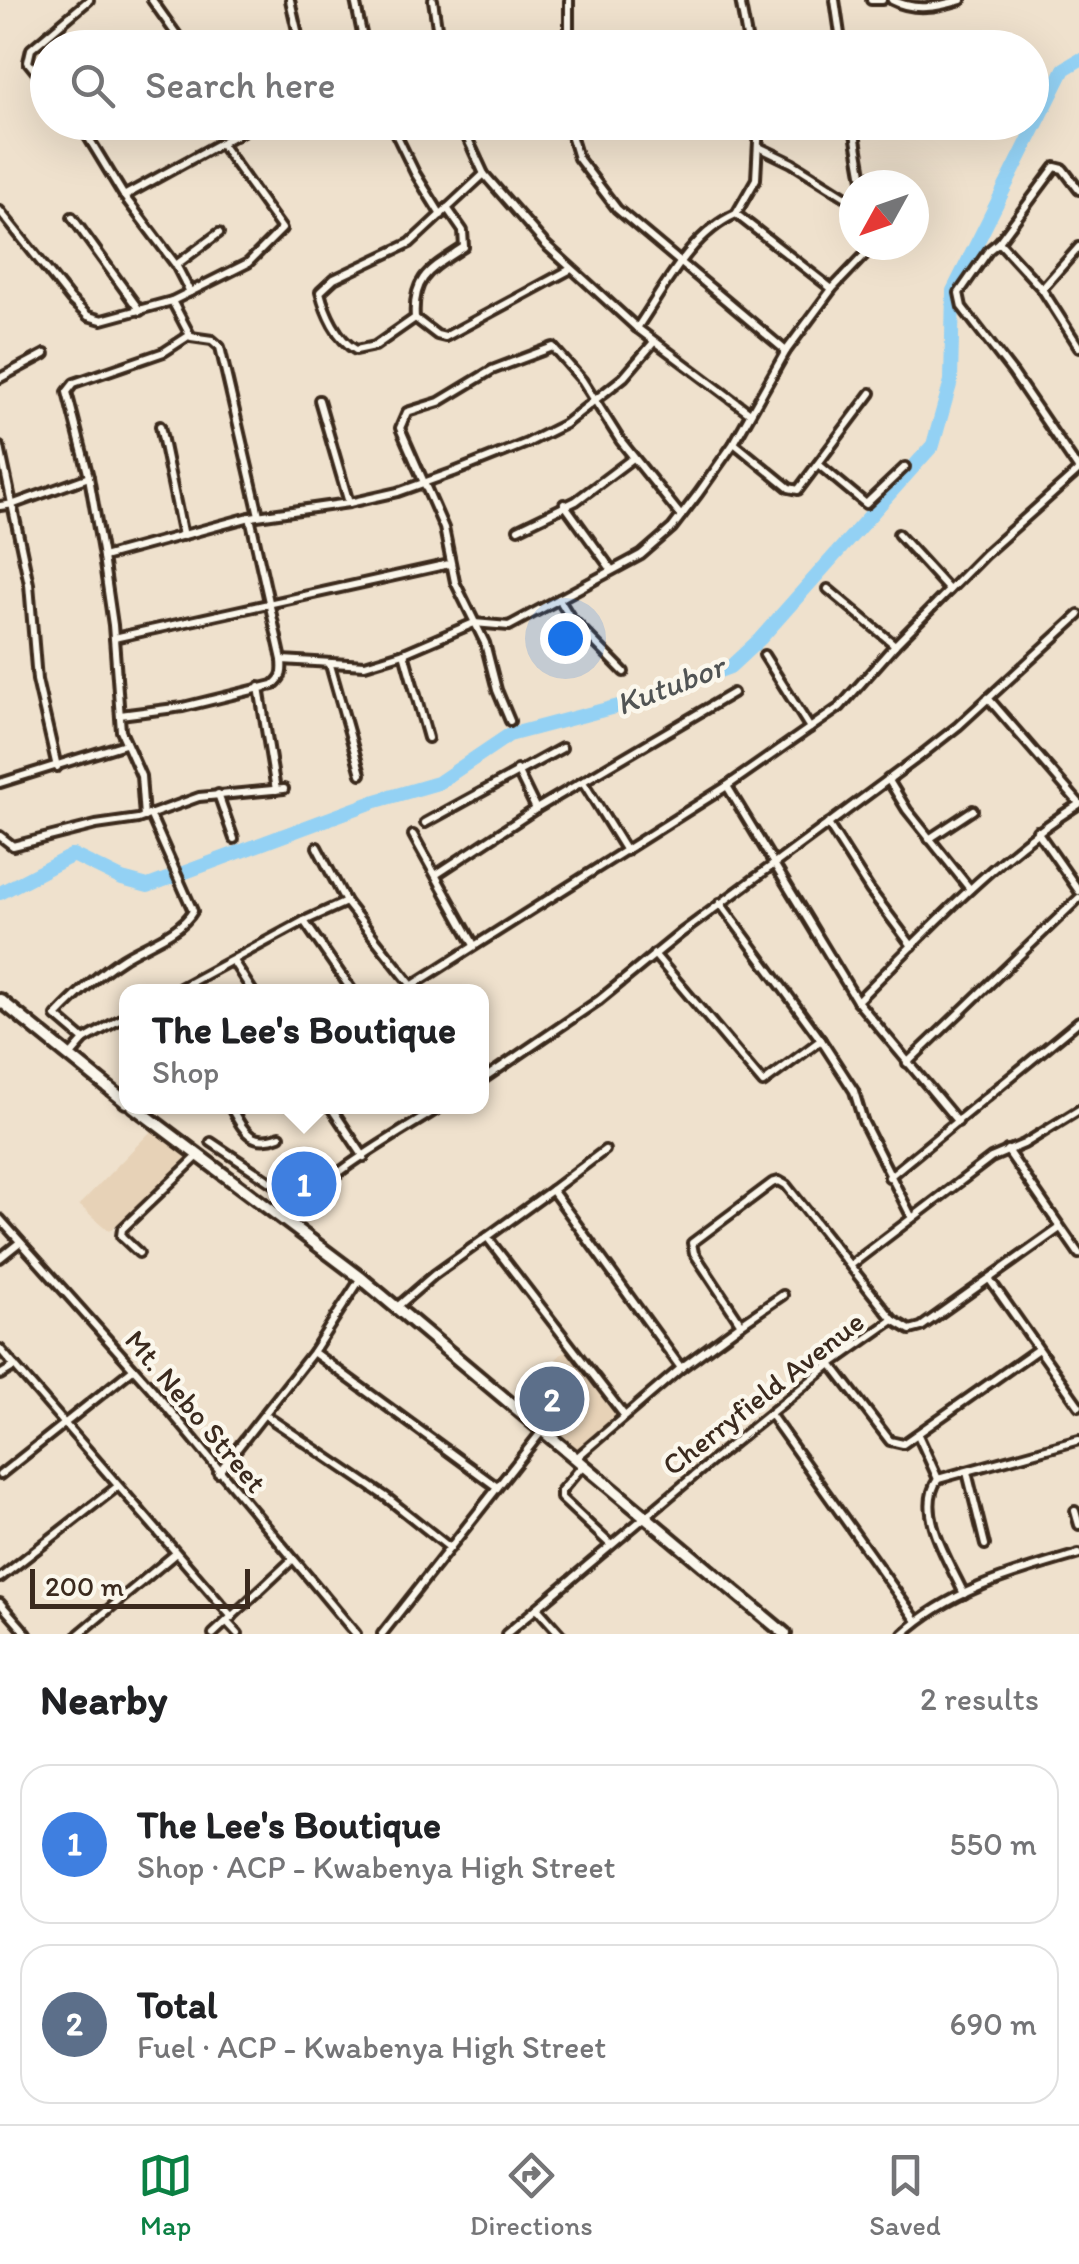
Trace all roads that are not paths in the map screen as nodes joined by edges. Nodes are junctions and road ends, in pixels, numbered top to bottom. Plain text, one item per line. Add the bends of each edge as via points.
1 (90, 0) edge
2 (152, 0) edge
3 (290, 0) edge
4 (355, 0) edge
5 (433, 0) edge
6 (569, 0) edge
7 (740, 0) edge
8 (834, 0) edge
9 (871, 0) edge
10 (882, 0) edge
11 (892, 0) edge
12 (961, 0) edge
13 (54, 30) edge
14 (173, 30) edge
15 (298, 30) edge
16 (362, 30) edge
17 (437, 30) edge
18 (569, 30) edge
19 (746, 30) edge
20 (839, 30) edge
21 (90, 140) edge
22 (228, 140) edge
23 (399, 140) edge
24 (468, 140) edge
25 (572, 140) edge
26 (759, 140) edge
27 (856, 140) edge
28 (221, 144) junction
29 (759, 147) junction
30 (861, 170) edge
31 (484, 174) junction
32 (1079, 190) edge
33 (839, 193) edge
34 (124, 196) junction
35 (0, 210) edge
36 (444, 212) junction
37 (736, 214) junction
38 (72, 217) dead end
39 (219, 232) dead end
40 (999, 242) junction
41 (1079, 247) edge
42 (860, 260) edge
43 (682, 263) junction
44 (176, 265) junction
45 (570, 269) junction
46 (832, 289) junction
47 (1042, 289) junction
48 (190, 292) junction
49 (172, 301) junction
50 (140, 311) junction
51 (415, 318) junction
52 (637, 328) junction
53 (190, 335) junction
54 (654, 342) junction
55 (1079, 347) edge
56 (786, 351) junction
57 (45, 354) dead end
58 (0, 378) edge
59 (871, 393) dead end
60 (319, 400) dead end
61 (594, 402) junction
62 (750, 413) junction
63 (160, 426) dead end
64 (734, 443) junction
65 (0, 447) edge
66 (634, 458) junction
67 (818, 464) junction
68 (905, 466) dead end
69 (89, 477) junction
70 (422, 484) junction
71 (349, 503) junction
72 (14, 504) junction
73 (564, 504) junction
74 (0, 506) edge
75 (254, 516) junction
76 (682, 516) junction
77 (518, 529) dead end
78 (898, 534) dead end
79 (184, 536) junction
80 (103, 557) junction
81 (449, 564) junction
82 (612, 569) junction
83 (828, 589) dead end
84 (949, 590) junction
85 (559, 600) junction
86 (269, 604) junction
87 (1079, 615) edge
88 (474, 623) junction
89 (114, 638) junction
90 (894, 646) junction
91 (404, 653) junction
92 (764, 655) dead end
93 (282, 660) junction
94 (330, 665) junction
95 (624, 672) dead end
96 (259, 687) junction
97 (733, 693) dead end
98 (988, 698) junction
99 (120, 715) junction
100 (510, 721) dead end
101 (810, 728) junction
102 (428, 738) dead end
103 (124, 744) junction
104 (562, 748) dead end
105 (57, 767) junction
106 (517, 770) junction
107 (360, 774) dead end
108 (888, 779) junction
109 (583, 782) junction
110 (1079, 782) edge
111 (0, 783) edge
112 (727, 786) junction
113 (1070, 790) junction
114 (218, 794) junction
115 (1079, 803) edge
116 (536, 808) junction
117 (973, 810) dead end
118 (147, 816) junction
119 (424, 823) dead end
120 (828, 824) junction
121 (1037, 830) junction
122 (0, 836) edge
123 (414, 836) dead end
124 (234, 838) dead end
125 (929, 839) junction
126 (317, 846) dead end
127 (626, 851) junction
128 (775, 864) junction
129 (437, 874) junction
130 (970, 889) junction
131 (1079, 894) edge
132 (346, 902) junction
133 (720, 903) junction
134 (304, 921) junction
135 (474, 945) junction
136 (912, 946) junction
137 (654, 954) junction
138 (233, 961) junction
139 (188, 984) edge
140 (248, 984) edge
141 (347, 984) edge
142 (412, 984) edge
143 (420, 984) edge
144 (0, 1000) edge
145 (857, 1000) junction
146 (119, 1020) edge
147 (1079, 1021) edge
148 (84, 1040) junction
149 (821, 1040) junction
150 (68, 1058) junction
151 (907, 1063) junction
152 (489, 1075) edge
153 (119, 1097) edge
154 (1079, 1110) edge
155 (143, 1114) edge
156 (235, 1114) edge
157 (335, 1114) edge
158 (425, 1114) edge
159 (958, 1122) junction
160 (280, 1136) dead end
161 (211, 1142) dead end
162 (605, 1150) dead end
163 (1008, 1150) junction
164 (197, 1156) junction
165 (364, 1157) junction
166 (888, 1177) junction
167 (552, 1190) junction
168 (302, 1203) junction
169 (912, 1218) junction
170 (0, 1219) edge
171 (286, 1222) junction
172 (1060, 1228) junction
173 (487, 1237) junction
174 (20, 1242) junction
175 (138, 1254) dead end
176 (1079, 1254) edge
177 (0, 1258) edge
178 (852, 1264) junction
179 (361, 1278) junction
180 (990, 1280) junction
181 (783, 1295) dead end
182 (397, 1307) junction
183 (893, 1320) junction
184 (741, 1324) junction
185 (0, 1349) edge
186 (1038, 1349) junction
187 (313, 1352) junction
188 (831, 1364) junction
189 (15, 1366) junction
190 (681, 1368) junction
191 (133, 1369) junction
192 (0, 1375) edge
193 (1079, 1406) edge
194 (264, 1414) junction
195 (770, 1414) junction
196 (624, 1415) junction
197 (66, 1424) junction
198 (542, 1430) junction
199 (918, 1436) junction
200 (1079, 1440) edge
201 (580, 1461) junction
202 (967, 1472) junction
203 (218, 1473) junction
204 (0, 1475) edge
205 (938, 1478) junction
206 (118, 1486) junction
207 (497, 1487) junction
208 (1075, 1511) dead end
209 (644, 1517) junction
210 (1079, 1525) edge
211 (611, 1545) junction
212 (985, 1545) dead end
213 (450, 1548) junction
214 (176, 1553) junction
215 (1079, 1554) edge
216 (292, 1560) junction
217 (0, 1578) edge
218 (964, 1594) junction
219 (0, 1603) edge
220 (537, 1608) junction
221 (230, 1619) junction
222 (918, 1621) junction
223 (27, 1634) edge
224 (79, 1634) edge
225 (213, 1634) edge
226 (238, 1634) edge
227 (356, 1634) edge
228 (382, 1634) edge
229 (506, 1634) edge
230 (560, 1634) edge
231 (785, 1634) edge
232 (903, 1634) edge

1 - 13 street
2 - 14 street
3 - 15 street
4 - 16 street
5 - 17 street
6 - 18 street
7 - 19 street
8 - 20 street
9 - 10 street
11 - 12 street via 909,8
21 - 34 street
22 - 28 street
23 - 36 street via 424,190
24 - 31 street
25 - 43 street via 588,175 635,228
26 - 29 street
27 - 30 street
28 - 34 street
28 - 48 street via 282,229 248,263
29 - 33 street
29 - 37 street via 756,179
31 - 36 street
31 - 45 street
32 - 40 street via 1055,167
34 - 44 street
35 - 50 street via 88,316 102,320
36 - 51 street via 462,231 464,248 423,276
36 - 51 street via 410,243 320,292 346,344 356,350 375,346
37 - 43 street via 710,230
37 - 46 street
38 - 50 street
39 - 44 street
40 - 47 street
40 - 84 street via 960,300 1079,470
41 - 47 street
42 - 46 street
43 - 52 street
43 - 56 street
44 - 48 street
45 - 51 street via 445,336
45 - 52 street
46 - 56 street
47 - 55 street
48 - 49 street
49 - 50 street
49 - 53 street
52 - 54 street
53 - 69 street via 164,352 69,387
53 - 75 street via 220,347
54 - 61 street
54 - 62 street
56 - 62 street
57 - 58 street
59 - 67 street
60 - 71 street
61 - 66 street
61 - 70 street via 527,444
61 - 70 street via 553,347 492,370 402,418
62 - 64 street
63 - 79 street
64 - 67 street via 793,491
64 - 76 street
65 - 72 street
66 - 73 street
66 - 76 street
67 - 68 street via 866,504
69 - 72 street
69 - 80 street
70 - 71 street
70 - 81 street via 444,528
71 - 75 street
72 - 74 street
72 - 105 street via 37,680
73 - 77 street
73 - 82 street
75 - 79 street
75 - 86 street
76 - 82 street via 642,555
78 - 84 street
79 - 80 street
80 - 89 street
81 - 86 street
81 - 88 street
82 - 85 street
83 - 90 street
84 - 90 street
85 - 88 street via 509,626
85 - 95 street
86 - 89 street
86 - 93 street
87 - 98 street
88 - 91 street
88 - 100 street
89 - 99 street
90 - 101 street via 840,707
91 - 94 street via 366,666
91 - 102 street
92 - 101 street
93 - 94 street
93 - 96 street via 279,680
94 - 107 street
96 - 99 street via 183,708
96 - 114 street via 280,789
97 - 109 street
98 - 108 street
98 - 113 street
99 - 103 street
101 - 112 street
103 - 105 street
103 - 118 street via 141,776
104 - 106 street
105 - 111 street
106 - 116 street
106 - 119 street
108 - 120 street
108 - 125 street
109 - 116 street
109 - 127 street
110 - 113 street
112 - 127 street
112 - 128 street
113 - 115 street
114 - 118 street
114 - 124 street
115 - 121 street
116 - 129 street
117 - 125 street
118 - 122 street via 13,846
118 - 148 street via 193,911 122,958 56,1016
120 - 128 street
120 - 136 street
121 - 130 street
121 - 131 street
123 - 129 street
125 - 130 street
126 - 132 street
127 - 135 street
128 - 133 street
128 - 145 street
129 - 135 street
130 - 136 street
131 - 151 street
132 - 134 street
132 - 142 street
133 - 137 street
133 - 149 street
134 - 138 street
134 - 141 street
135 - 143 street
136 - 145 street
137 - 149 street via 763,1082
137 - 152 street
138 - 139 street
138 - 140 street
144 - 150 main road
145 - 151 street
146 - 148 street
147 - 159 street
148 - 150 street
149 - 166 street via 854,1091
150 - 153 main road
151 - 159 street
154 - 163 street
155 - 164 main road
156 - 160 street via 257,1140
157 - 165 street
158 - 165 street
159 - 166 street
161 - 168 street
162 - 167 street
163 - 169 street
163 - 172 street
164 - 171 main road
164 - 175 street via 122,1229
165 - 168 street
166 - 169 street
167 - 173 street
167 - 190 street
168 - 171 street
169 - 178 street
170 - 174 street, Mt. Nebo Street
171 - 179 main road
172 - 176 street
172 - 180 street, Cherryfield Avenue
173 - 182 street
173 - 196 street
174 - 177 street
174 - 191 street, Mt. Nebo Street
178 - 183 street
178 - 184 street via 786,1185 772,1183 692,1243
179 - 182 main road
179 - 187 street
180 - 183 street, Cherryfield Avenue via 921,1327 910,1330
180 - 186 street
181 - 184 street
182 - 198 main road
183 - 188 street, Cherryfield Avenue
184 - 190 street
185 - 189 street
186 - 193 street
186 - 199 street
187 - 194 street
187 - 207 street
188 - 195 street, Cherryfield Avenue
188 - 199 street via 890,1441 902,1444
189 - 192 street
189 - 197 street
190 - 196 street
191 - 197 street
191 - 203 street, Mt. Nebo Street
194 - 203 street
194 - 213 street
195 - 209 street, Cherryfield Avenue
195 - 222 street
196 - 201 street
197 - 204 street
197 - 206 street
198 - 201 main road
198 - 207 street
199 - 205 street
200 - 202 street
201 - 209 main road
201 - 211 street via 561,1498
202 - 205 street
202 - 212 street
203 - 216 street, Mt. Nebo Street
205 - 218 street via 930,1506
206 - 214 street
206 - 217 street
207 - 213 street
208 - 210 street
209 - 211 street, Cherryfield Avenue
209 - 231 main road
211 - 220 street, Cherryfield Avenue
213 - 228 street
214 - 221 street
214 - 224 street
215 - 218 street
216 - 221 street
216 - 227 street, Mt. Nebo Street
218 - 222 street
219 - 223 street
220 - 229 street, Cherryfield Avenue
220 - 230 street
221 - 225 street
221 - 226 street
222 - 232 street

